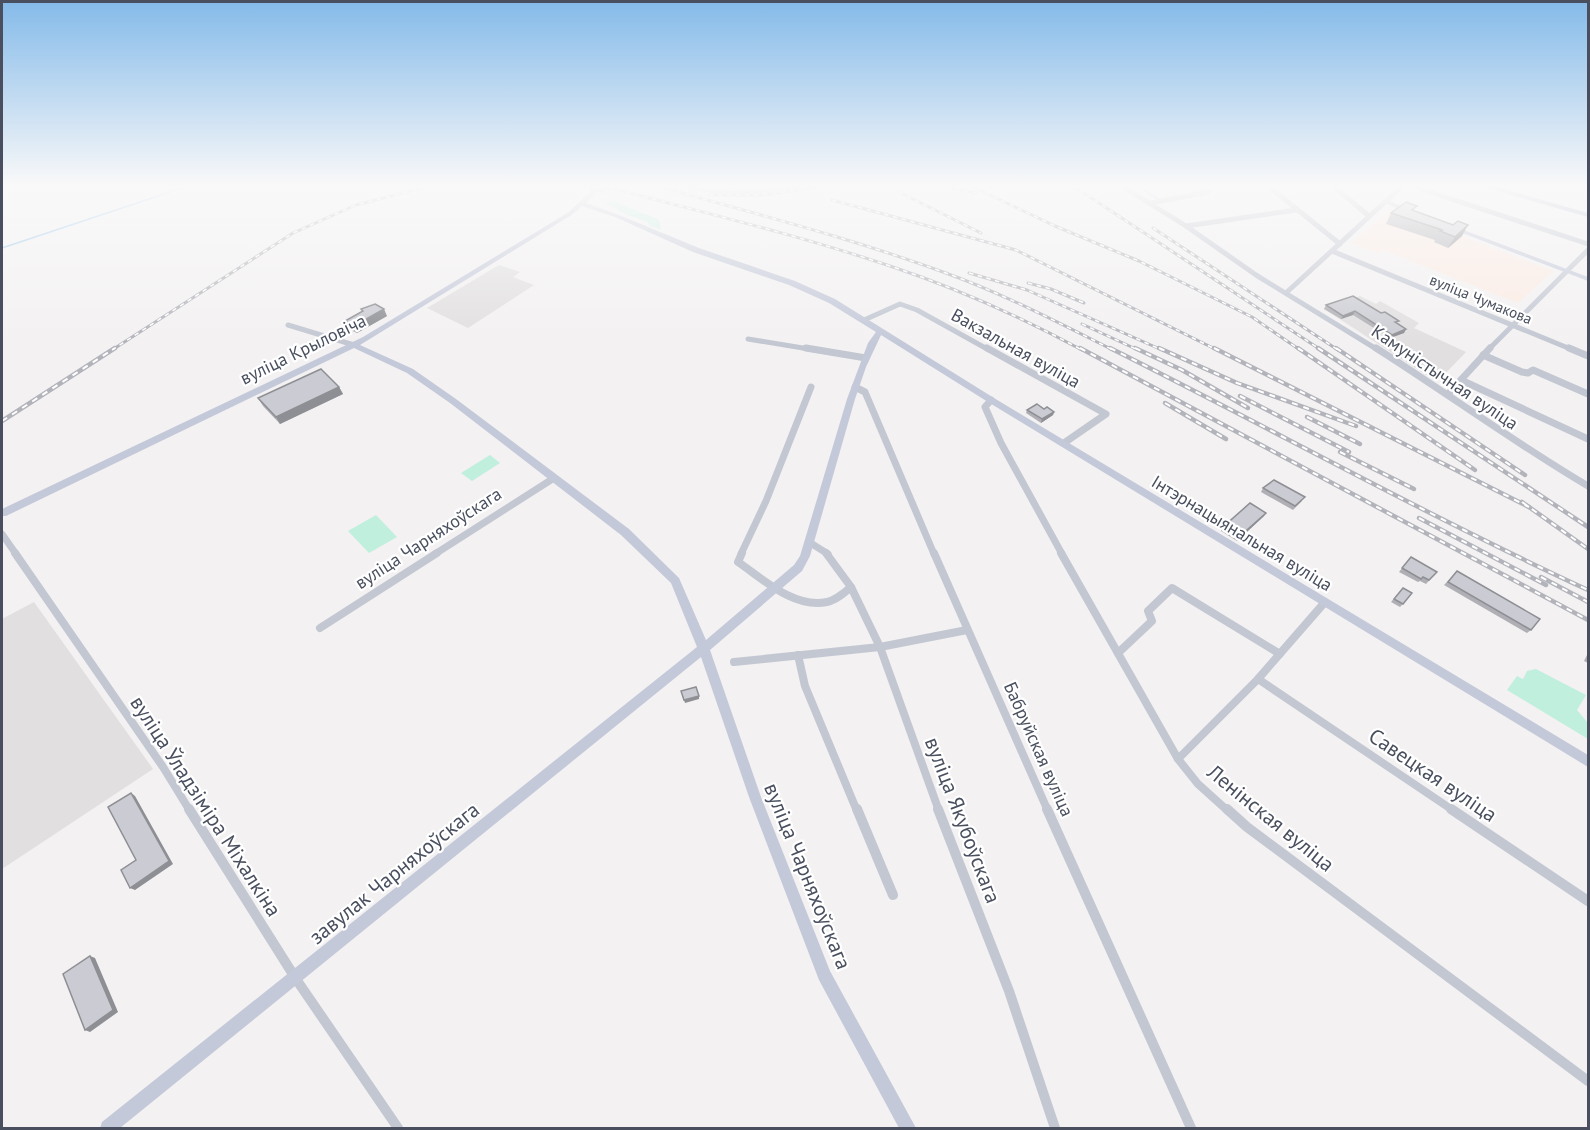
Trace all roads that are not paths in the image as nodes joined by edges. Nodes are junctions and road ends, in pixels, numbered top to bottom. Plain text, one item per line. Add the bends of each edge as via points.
1 (531, 238) edge
2 (667, 238) edge
3 (1203, 238) edge
4 (1332, 238) edge
5 (1346, 238) edge
6 (1478, 238) edge
7 (1569, 238) edge
8 (1340, 244) junction
9 (1588, 244) edge
10 (1588, 250) edge
11 (1332, 251) junction
12 (1568, 272) junction
13 (1588, 279) edge
14 (1287, 292) junction
15 (864, 320) junction
16 (288, 325) dead end
17 (1513, 325) junction
18 (880, 331) junction
19 (748, 339) dead end
20 (354, 345) junction
21 (1483, 355) junction
22 (1588, 356) edge
23 (866, 357) junction
24 (1461, 380) junction
25 (811, 387) dead end
26 (855, 387) junction
27 (1448, 394) junction
28 (1588, 394) edge
29 (991, 400) junction
30 (1588, 439) edge
31 (1064, 443) junction
32 (554, 478) junction
33 (1588, 486) edge
34 (2, 513) edge
35 (2, 534) edge
36 (809, 542) junction
37 (851, 587) junction
38 (777, 588) junction
39 (1325, 602) junction
40 (320, 628) dead end
41 (967, 630) junction
42 (880, 647) junction
43 (704, 648) junction
44 (1118, 653) junction
45 (1280, 654) junction
46 (798, 655) junction
47 (734, 662) dead end
48 (1258, 679) junction
49 (1178, 759) junction
50 (1588, 761) edge
51 (893, 895) dead end
52 (1588, 901) edge
53 (296, 979) junction
54 (1588, 1081) edge
55 (108, 1128) edge
56 (398, 1128) edge
57 (908, 1128) edge
58 (1055, 1128) edge
59 (1191, 1128) edge

1 - 20 street, вуліца Крыловіча
2 - 15 street, Інтэрнацыянальная вуліца via 807,289
3 - 14 street, Камуністычная вуліца
4 - 8 street
5 - 8 street
6 - 12 street
7 - 9 street
8 - 11 street
10 - 12 street
11 - 14 street
11 - 17 street, вуліца Чумакова
12 - 13 street
12 - 17 street
14 - 27 street, Камуністычная вуліца
15 - 18 street, Інтэрнацыянальная вуліца
15 - 31 street, Вакзальная вуліца via 900,304 917,310 1106,414
16 - 20 street
17 - 21 street
17 - 22 street, вуліца Чумакова
18 - 23 street via 873,337
18 - 29 street, Інтэрнацыянальная вуліца
19 - 23 street
20 - 32 street, вуліца Чарняхоўскага via 410,370
20 - 34 street, вуліца Крыловіча
21 - 24 street
21 - 28 street via 1522,372 1533,370
23 - 26 street
24 - 27 street
24 - 30 street, Камуністычная вуліца
25 - 38 street via 738,562
26 - 36 street
26 - 41 street, Бабруйская вуліца via 865,392
27 - 33 street, Камуністычная вуліца via 1521,446
29 - 31 street, Інтэрнацыянальная вуліца
29 - 44 street, Ленінская вуліца via 986,407 990,420
31 - 39 street, Інтэрнацыянальная вуліца
32 - 40 street, вуліца Чарняхоўскага
32 - 43 street, вуліца Чарняхоўскага via 625,532 675,581
35 - 53 street, вуліца Ўладзіміра Міхалкіна via 164,768
36 - 37 street, вуліца Якубоўскага via 829,555
36 - 38 street via 802,562
37 - 38 street via 830,602 816,604
37 - 42 street, вуліца Якубоўскага
38 - 43 street
39 - 45 street
39 - 50 street, Інтэрнацыянальная вуліца
41 - 42 street
41 - 59 street, Бабруйская вуліца
42 - 46 street
42 - 58 street, вуліца Якубоўскага via 1009,991
43 - 53 street, завулак Чарняхоўскага
43 - 57 street, вуліца Чарняхоўскага via 755,796 825,975
44 - 45 street via 1152,621 1148,611 1172,588
44 - 49 street, Ленінская вуліца
45 - 48 street
46 - 47 street
46 - 51 street via 805,686
48 - 49 street
48 - 52 street, Савецкая вуліца
49 - 54 street, Ленінская вуліца via 1198,784 1247,827
53 - 55 street, завулак Чарняхоўскага
53 - 56 street, вуліца Ўладзіміра Міхалкіна

